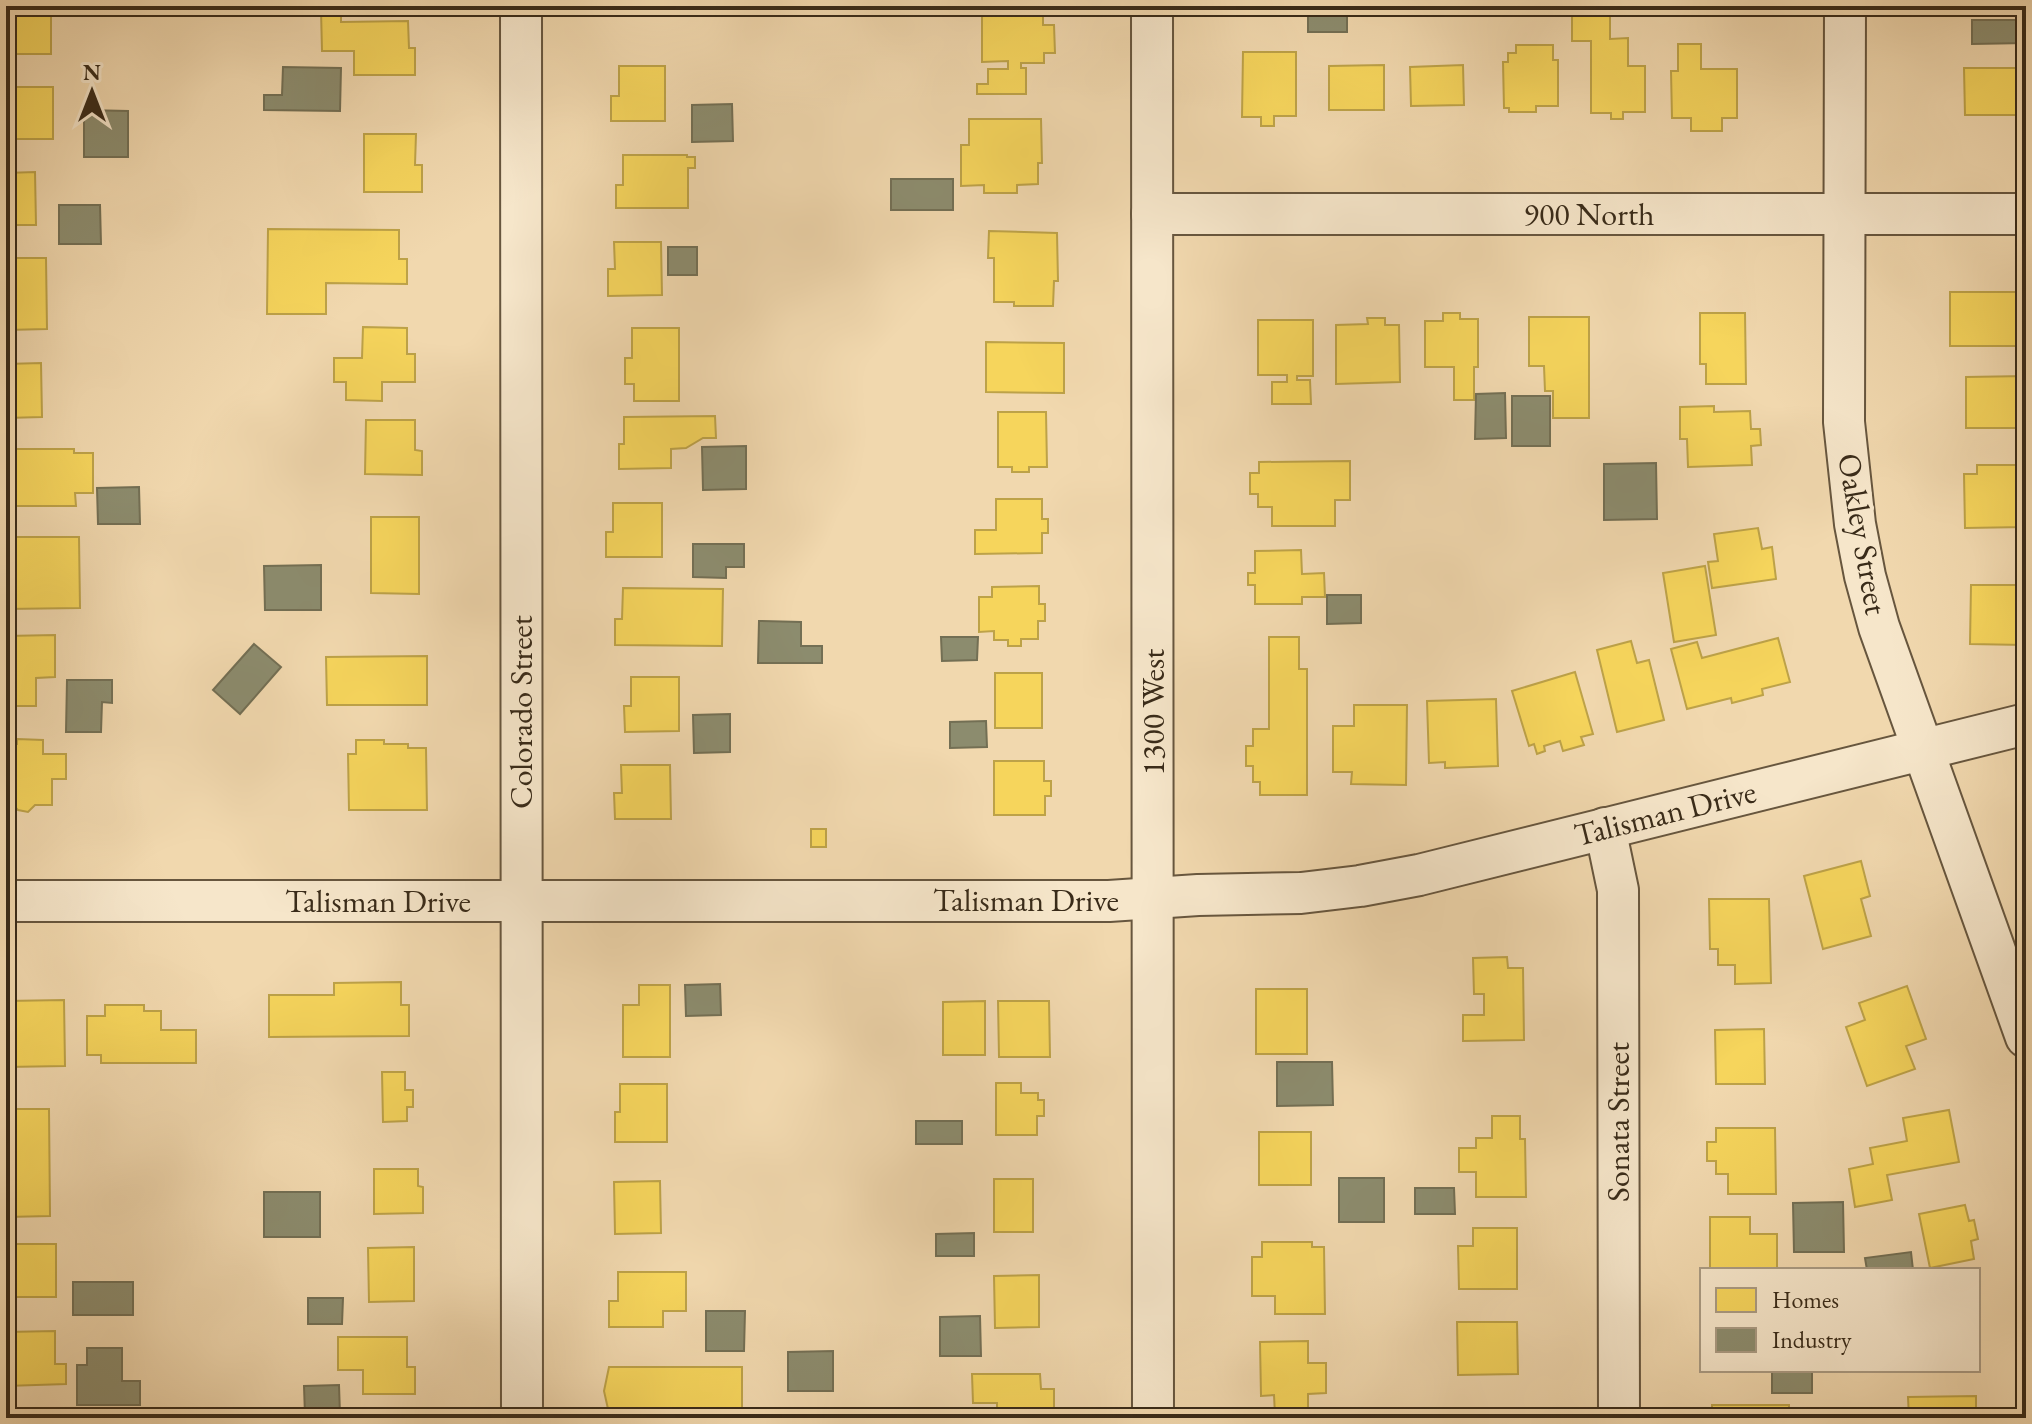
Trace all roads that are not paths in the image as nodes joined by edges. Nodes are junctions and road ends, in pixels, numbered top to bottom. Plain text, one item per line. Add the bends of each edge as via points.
1 (521, 6) edge
2 (1152, 6) edge
3 (1845, 6) edge
4 (1152, 214) junction
5 (1845, 214) junction
6 (2026, 214) edge
7 (2026, 724) edge
8 (1923, 750) junction
9 (1605, 828) junction
10 (1153, 898) junction
11 (6, 901) edge
12 (522, 901) junction
13 (2026, 1037) edge
14 (522, 1418) edge
15 (1153, 1418) edge
16 (1619, 1418) edge

1 - 12 street, Colorado Street
2 - 4 street, 1300 West
3 - 5 street, Oakley Street
4 - 5 street, 900 North
4 - 10 street, 1300 West
5 - 6 street, 900 North
5 - 8 street, Oakley Street via 1844,422 1855,524 1879,627
7 - 8 street, Talisman Drive
8 - 9 street, Talisman Drive
8 - 13 street, Oakley Street
9 - 10 street, Talisman Drive via 1360,886
9 - 16 street, Sonata Street via 1618,890
10 - 12 street, Talisman Drive
10 - 15 street, 1300 West
11 - 12 street, Talisman Drive
12 - 14 street, Colorado Street

